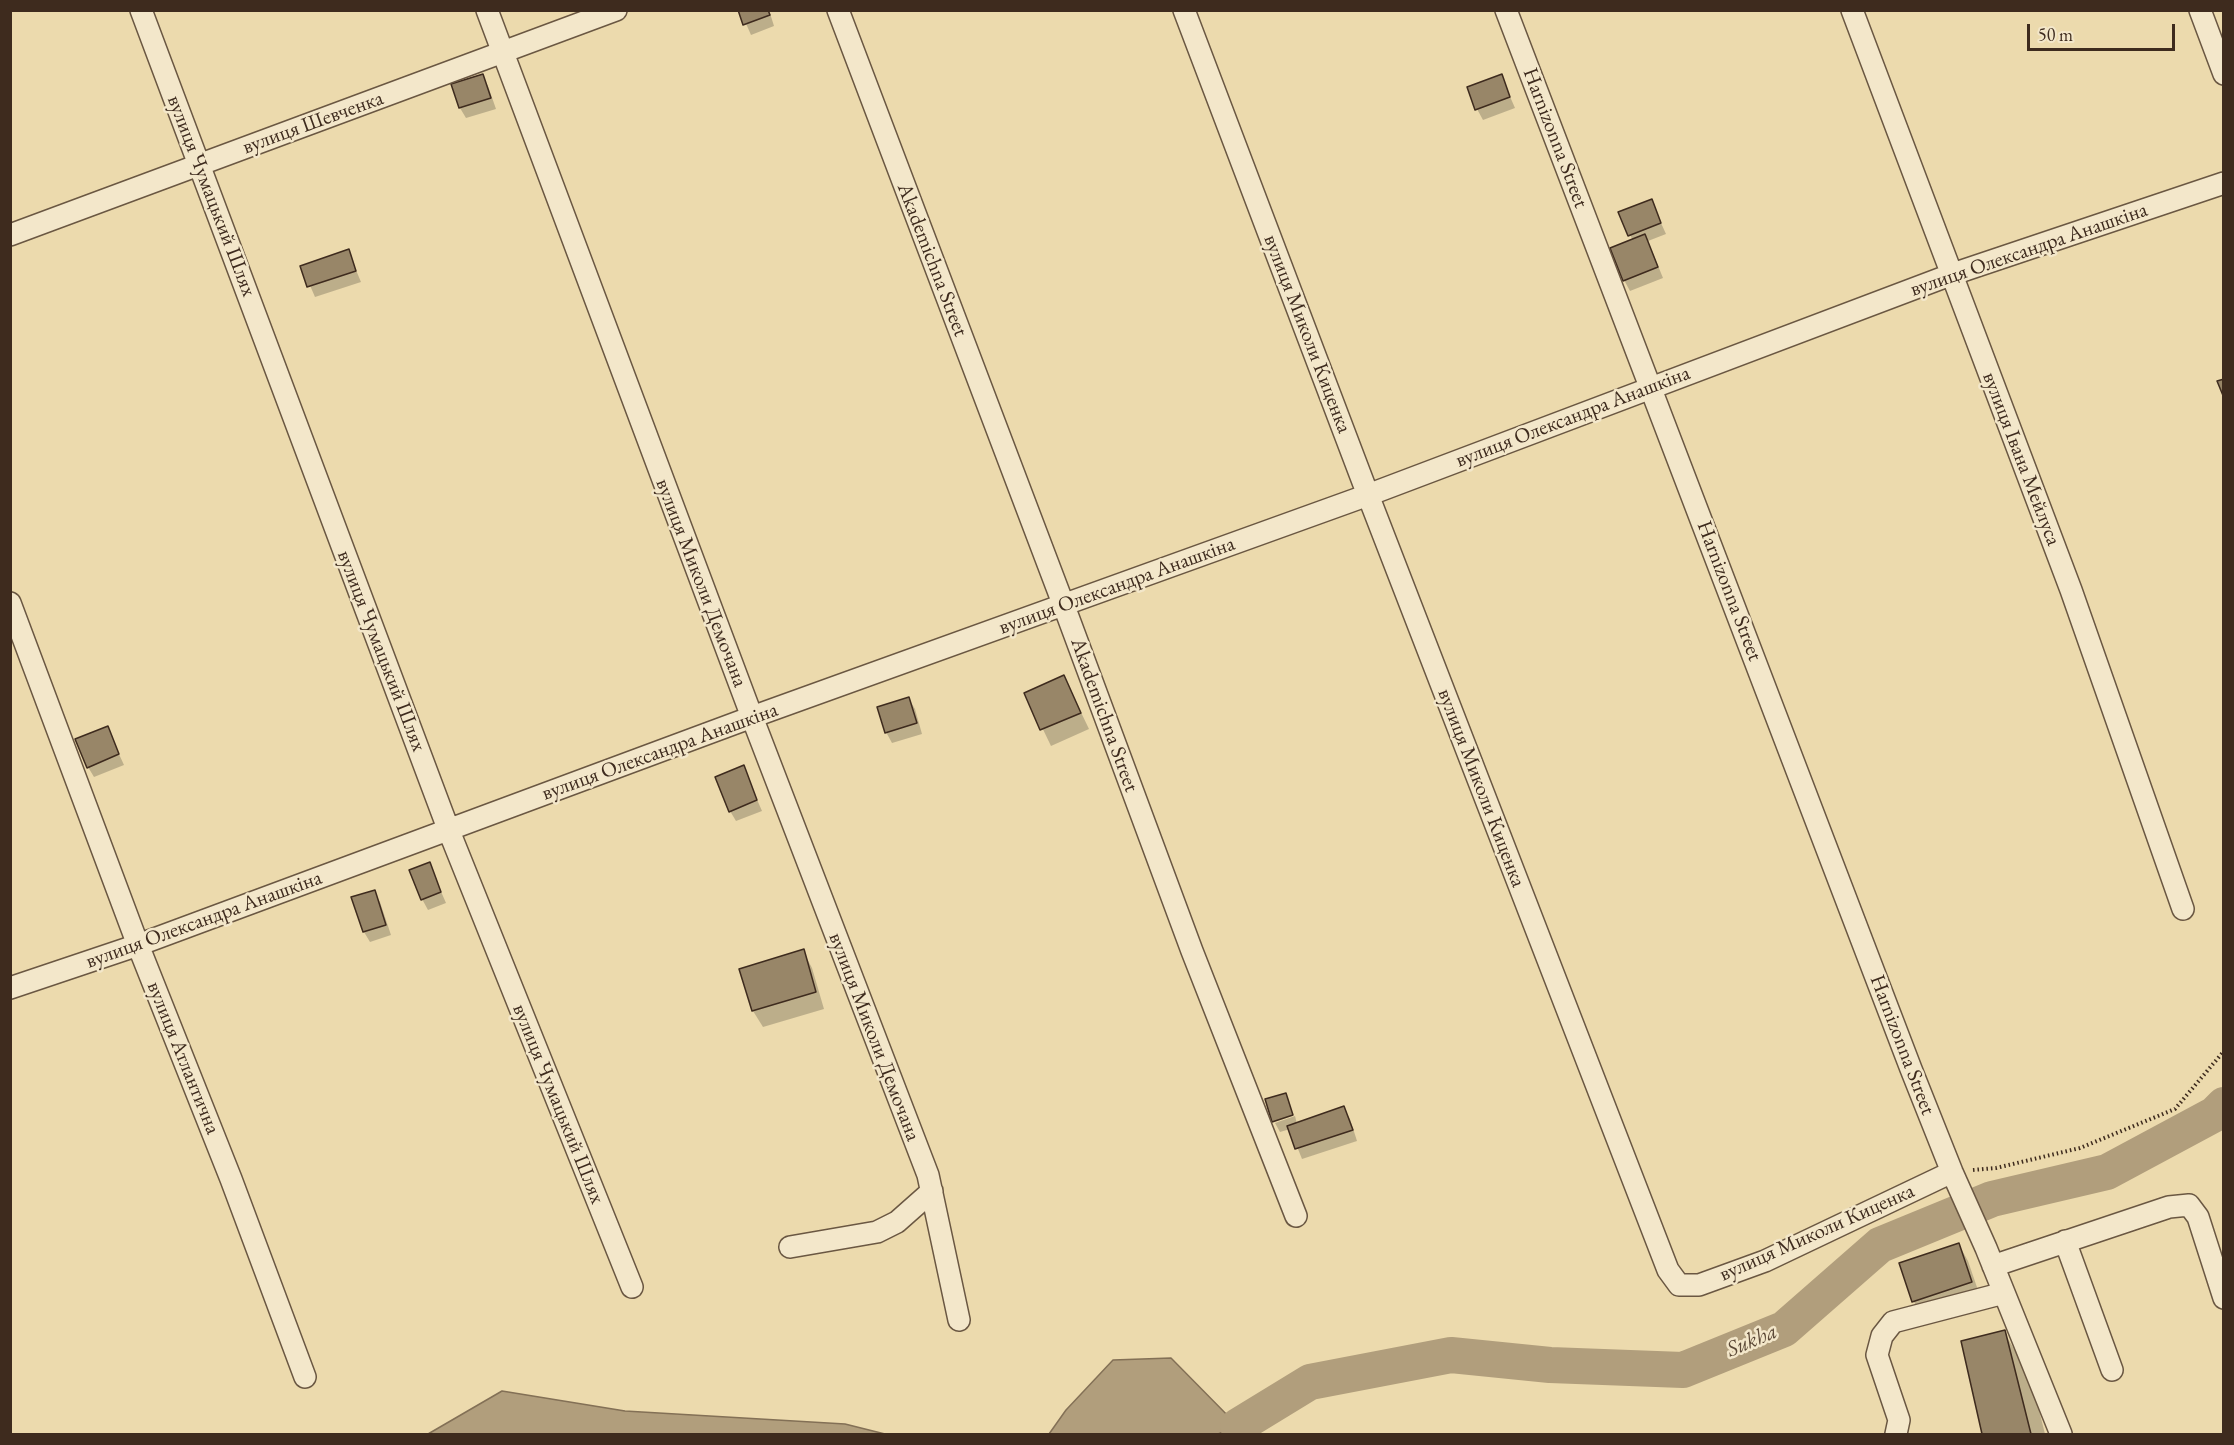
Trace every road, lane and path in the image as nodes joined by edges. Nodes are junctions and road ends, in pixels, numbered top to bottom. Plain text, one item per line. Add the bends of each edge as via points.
1 (141, 10) edge
2 (487, 10) edge
3 (616, 10) edge
4 (837, 10) edge
5 (1184, 10) edge
6 (1506, 10) edge
7 (1852, 10) edge
8 (2200, 10) edge
9 (502, 52) junction
10 (2223, 74) edge
11 (200, 165) junction
12 (2223, 183) edge
13 (10, 235) edge
14 (1950, 275) junction
15 (1651, 387) junction
16 (1368, 495) junction
17 (10, 603) edge
18 (1064, 606) junction
19 (752, 717) junction
20 (448, 831) junction
21 (2183, 909) dead end
22 (138, 945) junction
23 (10, 988) edge
24 (2223, 1051) edge
25 (1952, 1172) junction
26 (932, 1191) junction
27 (1296, 1216) dead end
28 (2065, 1241) junction
29 (790, 1247) dead end
30 (1993, 1266) junction
31 (632, 1287) dead end
32 (2004, 1293) junction
33 (2223, 1298) edge
34 (959, 1320) dead end
35 (2112, 1370) dead end
36 (305, 1377) dead end
37 (1896, 1434) edge
38 (2061, 1434) edge

1 - 11 street, вулиця Чумацький Шлях
2 - 9 street, вулиця Миколи Демочана
3 - 9 street, вулиця Шевченка
4 - 18 street, Akademichna Street
5 - 16 street, вулиця Миколи Киценка
6 - 15 street, Harnizonna Street
7 - 14 street, вулиця Івана Мейлуса
8 - 10 street
9 - 11 street, вулиця Шевченка
9 - 19 street, вулиця Миколи Демочана
11 - 13 street, вулиця Шевченка
11 - 20 street, вулиця Чумацький Шлях
12 - 14 street, вулиця Олександра Анашкіна
14 - 15 street, вулиця Олександра Анашкіна
14 - 21 street, вулиця Івана Мейлуса via 2071,590
15 - 16 street, вулиця Олександра Анашкіна
15 - 25 street, Harnizonna Street
16 - 18 street, вулиця Олександра Анашкіна
16 - 25 street, вулиця Миколи Киценка via 1630,1175 1668,1270 1679,1285 1699,1285 1765,1261
17 - 22 street, вулиця Атлантична
18 - 19 street, вулиця Олександра Анашкіна
18 - 27 street, Akademichna Street via 1192,951
19 - 20 street, вулиця Олександра Анашкіна
19 - 26 street, вулиця Миколи Демочана
20 - 22 street, вулиця Олександра Анашкіна
20 - 31 street, вулиця Чумацький Шлях
22 - 23 street, вулиця Олександра Анашкіна
22 - 36 street, вулиця Атлантична
24 - 25 path via 2175,1110 2080,1148 1996,1168
25 - 30 street, Harnizonna Street
26 - 29 street via 897,1222 877,1232
26 - 34 street, вулиця Миколи Демочана
28 - 30 street
28 - 33 street via 2169,1207 2189,1205 2198,1217
28 - 35 street
30 - 32 street
32 - 37 street via 1893,1322 1887,1329 1877,1355 1899,1420
32 - 38 street

